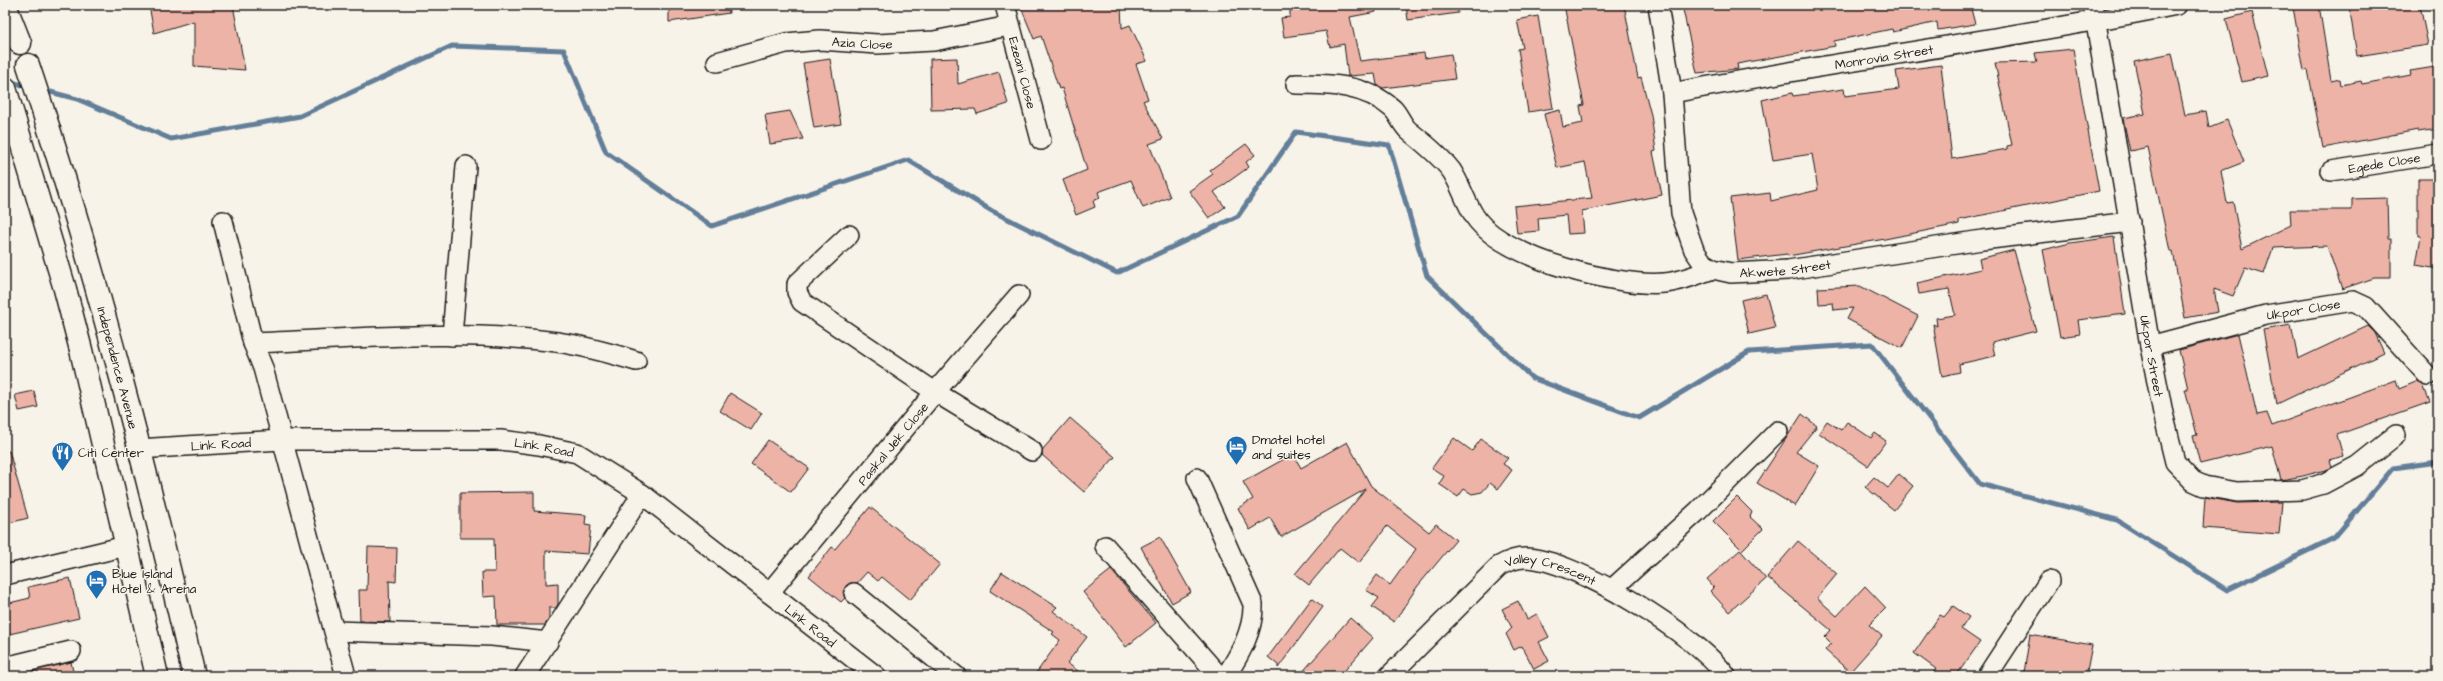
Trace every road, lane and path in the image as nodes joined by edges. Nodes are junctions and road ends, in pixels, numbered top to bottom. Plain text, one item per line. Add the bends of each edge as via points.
1 (6, 5) edge
2 (1005, 5) edge
3 (1658, 5) edge
4 (2177, 5) edge
5 (2095, 13) edge
6 (1009, 26) junction
7 (20, 43) dead end
8 (717, 62) dead end
9 (28, 65) dead end
10 (1296, 84) dead end
11 (1672, 93) junction
12 (8, 96) edge
13 (1041, 140) dead end
14 (2438, 154) edge
15 (466, 166) dead end
16 (2331, 171) dead end
17 (224, 221) dead end
18 (2130, 222) junction
19 (849, 235) dead end
20 (1713, 270) junction
21 (1019, 295) dead end
22 (452, 336) junction
23 (253, 343) junction
24 (2150, 346) junction
25 (636, 361) dead end
26 (2428, 376) dead end
27 (935, 392) junction
28 (1778, 431) dead end
29 (2396, 436) dead end
30 (281, 440) junction
31 (138, 449) junction
32 (1032, 451) dead end
33 (1197, 478) dead end
34 (642, 494) junction
35 (126, 546) junction
36 (1106, 546) dead end
37 (5, 575) edge
38 (2049, 581) dead end
39 (1612, 589) junction
40 (769, 593) junction
41 (854, 593) dead end
42 (335, 632) junction
43 (548, 642) junction
44 (71, 651) dead end
45 (5, 667) edge
46 (157, 676) edge
47 (194, 676) edge
48 (346, 676) edge
49 (525, 676) edge
50 (876, 676) edge
51 (956, 676) edge
52 (1219, 676) edge
53 (1226, 676) edge
54 (1389, 676) edge
55 (1726, 676) edge
56 (1988, 676) edge

1 - 7 main road
2 - 6 street, Ezeani Close
3 - 11 street
4 - 5 street, Monrovia Street
5 - 11 street, Monrovia Street
5 - 18 street, Ukpor Street
6 - 8 street, Azia Close via 934,41 877,44 820,40 786,43
6 - 13 street, Ezeani Close
9 - 31 main road, Independence Avenue via 97,288
10 - 20 street via 1328,84 1356,88 1374,96 1394,110 1408,129 1428,145 1451,171 1478,221 1501,239 1542,261 1579,272 1643,284 1665,284
11 - 20 street via 1681,213 1694,250 1703,263
12 - 35 main road via 65,290
14 - 16 street, Egede Close
15 - 22 street
17 - 23 street
18 - 20 street, Akwete Street via 1982,240 1788,270 1731,273
18 - 24 street, Ukpor Street
19 - 27 street via 797,284 797,292 802,302
21 - 27 street, Paskal Jek Close
22 - 23 street
22 - 25 street via 557,342 599,350
23 - 30 street via 263,368
24 - 26 street, Ukpor Close via 2266,315 2353,301 2366,307
24 - 29 street, Ukpor Street via 2175,462 2185,474 2204,486 2237,492 2302,490 2323,484 2357,466
27 - 32 street
27 - 40 street, Paskal Jek Close
28 - 39 street via 1698,511
30 - 31 street, Link Road
30 - 34 street, Link Road via 501,440 539,445 577,454
30 - 42 street
31 - 47 main road, Independence Avenue
33 - 53 street via 1253,604 1248,634
34 - 40 street, Link Road
34 - 43 street
35 - 37 street
35 - 46 main road
36 - 52 street
38 - 56 street
39 - 54 street, Valley Crescent via 1558,565 1526,558 1512,559 1499,566
39 - 55 street, Valley Crescent via 1691,642
40 - 50 street, Link Road
41 - 51 street
42 - 43 street via 492,636
42 - 48 street
43 - 49 street
44 - 45 street

